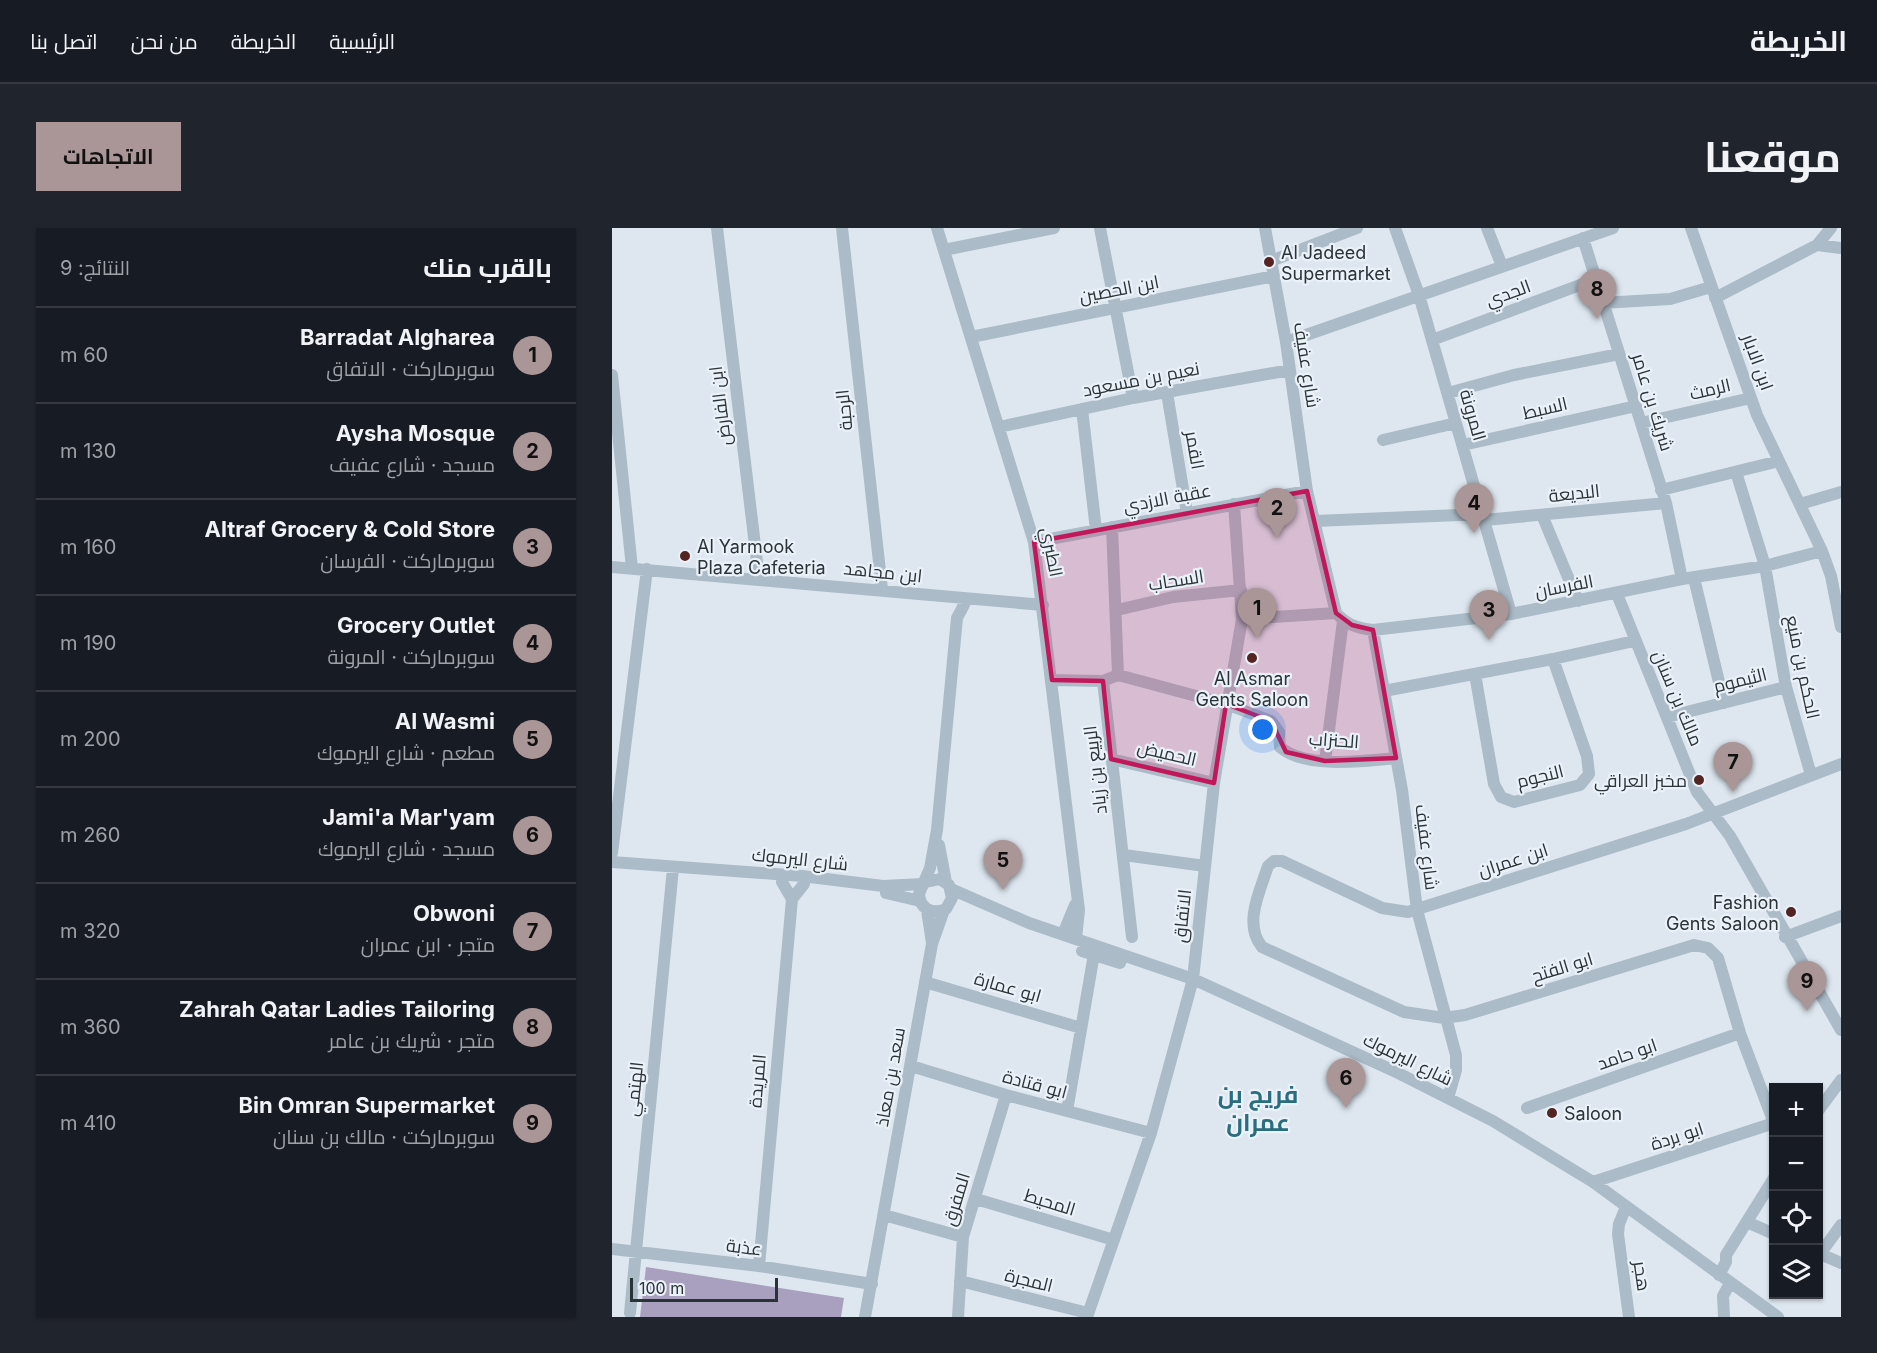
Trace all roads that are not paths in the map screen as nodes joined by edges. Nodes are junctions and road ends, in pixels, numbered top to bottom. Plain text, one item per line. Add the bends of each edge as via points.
1 (717, 228) edge
2 (842, 228) edge
3 (937, 228) edge
4 (1054, 228) edge
5 (1100, 228) edge
6 (1265, 228) edge
7 (1357, 228) edge
8 (1395, 228) edge
9 (1487, 228) edge
10 (1612, 228) edge
11 (1691, 228) edge
12 (1832, 228) edge
13 (1838, 228) edge
14 (1583, 238) junction
15 (1841, 243) edge
16 (1817, 245) junction
17 (1841, 248) edge
18 (944, 250) junction
19 (1272, 261) junction
20 (1502, 267) junction
21 (1274, 276) junction
22 (1596, 279) junction
23 (1713, 292) junction
24 (1419, 295) junction
25 (1602, 303) junction
26 (1114, 308) junction
27 (971, 337) junction
28 (1432, 340) junction
29 (1287, 342) junction
30 (1619, 354) junction
31 (1290, 370) junction
32 (612, 375) edge
33 (1167, 393) junction
34 (1448, 393) junction
35 (1133, 398) junction
36 (1751, 398) junction
37 (1636, 406) junction
38 (1082, 409) junction
39 (1456, 423) junction
40 (1641, 423) junction
41 (999, 427) junction
42 (1383, 440) dead end
43 (1463, 445) junction
44 (1779, 461) junction
45 (1736, 472) junction
46 (1661, 490) junction
47 (1307, 491) junction
48 (1841, 492) edge
49 (1666, 502) junction
50 (1234, 504) junction
51 (1800, 504) junction
52 (1187, 513) junction
53 (1542, 514) junction
54 (1484, 517) junction
55 (1315, 521) junction
56 (1112, 527) junction
57 (1096, 530) junction
58 (1034, 542) junction
59 (1822, 551) junction
60 (1765, 566) junction
61 (612, 567) edge
62 (632, 568) junction
63 (647, 569) junction
64 (1688, 578) junction
65 (759, 579) junction
66 (882, 589) junction
67 (1241, 590) junction
68 (1617, 594) junction
69 (945, 597) junction
70 (967, 599) junction
71 (1578, 601) junction
72 (1043, 604) junction
73 (1117, 610) junction
74 (1511, 614) junction
75 (1340, 617) junction
76 (957, 618) junction
77 (1242, 619) junction
78 (1841, 627) edge
79 (1373, 630) junction
80 (1634, 641) junction
81 (1553, 659) junction
82 (1475, 674) junction
83 (1118, 675) junction
84 (1052, 680) junction
85 (1103, 681) junction
86 (1786, 687) junction
87 (1384, 691) junction
88 (1724, 703) junction
89 (1226, 704) junction
90 (1667, 717) junction
91 (1396, 758) junction
92 (1111, 759) junction
93 (1325, 760) junction
94 (1841, 764) edge
95 (1811, 775) junction
96 (1214, 783) junction
97 (1713, 815) junction
98 (937, 835) junction
99 (612, 853) edge
100 (1124, 855) junction
101 (612, 862) edge
102 (1205, 866) junction
103 (673, 868) junction
104 (782, 882) junction
105 (925, 883) junction
106 (804, 884) junction
107 (949, 885) junction
108 (1076, 895) junction
109 (792, 899) junction
110 (984, 905) junction
111 (924, 906) junction
112 (946, 908) junction
113 (1417, 910) junction
114 (1841, 916) edge
115 (1063, 934) junction
116 (1132, 937) dead end
117 (1785, 937) junction
118 (1255, 938) joint
119 (1076, 939) junction
120 (932, 944) junction
121 (1120, 963) dead end
122 (1193, 979) junction
123 (926, 982) junction
124 (1444, 1017) junction
125 (1081, 1028) junction
126 (1841, 1030) edge
127 (1740, 1033) junction
128 (911, 1066) junction
129 (1841, 1080) edge
130 (1006, 1095) junction
131 (1443, 1095) junction
132 (1823, 1105) edge
133 (1527, 1108) dead end
134 (1067, 1111) junction
135 (1769, 1112) edge
136 (1769, 1124) edge
137 (1151, 1133) junction
138 (1593, 1182) junction
139 (1769, 1185) edge
140 (976, 1198) junction
141 (1632, 1211) junction
142 (884, 1215) junction
143 (1747, 1222) junction
144 (1841, 1225) edge
145 (1769, 1232) edge
146 (963, 1237) junction
147 (1114, 1240) junction
148 (1823, 1248) edge
149 (612, 1249) edge
150 (636, 1252) junction
151 (1823, 1255) edge
152 (1841, 1263) edge
153 (759, 1266) junction
154 (1714, 1271) junction
155 (960, 1281) junction
156 (872, 1284) junction
157 (1735, 1286) junction
158 (1724, 1311) edge
159 (630, 1313) dead end
160 (1088, 1315) edge
161 (865, 1317) edge
162 (958, 1317) edge
163 (1629, 1317) edge
164 (1778, 1317) edge

1 - 65 street, ابن الفارض
2 - 66 street, الرحبة
3 - 18 street, الطبري
4 - 18 street
5 - 26 street
6 - 19 street, شارع عفيف
7 - 19 street
8 - 24 street, المرونة
9 - 20 street
10 - 14 street
11 - 23 street, ابن الابار
12 - 16 street
13 - 15 street
14 - 20 street
14 - 22 street, شريك بن عامر
16 - 17 street
16 - 23 street
18 - 27 street, الطبري
19 - 21 street, شارع عفيف
20 - 24 street
21 - 26 street, ابن الحصين
21 - 29 street, شارع عفيف
22 - 25 street, شريك بن عامر
22 - 28 street, الجدي
23 - 25 street via 1636,303
23 - 36 street, ابن الابار
24 - 28 street, المرونة
24 - 29 street
25 - 30 street, شريك بن عامر
26 - 27 street, ابن الحصين
26 - 35 street
27 - 41 street, الطبري
28 - 34 street, المرونة
29 - 31 street, شارع عفيف
30 - 34 street
30 - 37 street, شريك بن عامر
31 - 33 street, نعيم بن مسعود
31 - 47 street, شارع عفيف
32 - 62 street
33 - 35 street, نعيم بن مسعود
33 - 52 street, القمر
34 - 39 street, المرونة
35 - 38 street, نعيم بن مسعود
36 - 40 street, الرمث
36 - 44 street, ابن الابار
37 - 40 street, شريك بن عامر
37 - 43 street, السبط
38 - 41 street, نعيم بن مسعود
38 - 57 street
39 - 42 street
39 - 43 street, المرونة
40 - 46 street, شريك بن عامر
41 - 58 street, الطبري
43 - 54 street, المرونة
44 - 45 street
44 - 51 street, ابن الابار
45 - 46 street
45 - 60 street, الحكم بن منيع
46 - 49 street, شريك بن عامر
47 - 50 street, عقبة الازدي
47 - 55 street, شارع عفيف
48 - 51 street
49 - 53 street, البديعة
49 - 64 street, شريك بن عامر
50 - 52 street, عقبة الازدي
50 - 67 street, الاتفاق
51 - 59 street, ابن الابار
52 - 56 street, عقبة الازدي
53 - 54 street, البديعة
53 - 71 street
54 - 55 street, البديعة
54 - 74 street, المرونة
55 - 75 street, شارع عفيف
56 - 57 street, عقبة الازدي
56 - 73 street
57 - 58 street, عقبة الازدي
58 - 72 street, الطبري
59 - 60 street, الفرسان
59 - 78 street, ابن الابار
60 - 64 street, الفرسان
60 - 86 street, الحكم بن منيع
61 - 62 street, ابن مجاهد
62 - 63 street, ابن مجاهد
63 - 65 street, ابن مجاهد
63 - 99 street
64 - 68 street, الفرسان
64 - 88 street, شريك بن عامر
65 - 66 street, ابن مجاهد
66 - 69 street, ابن مجاهد
67 - 73 street, السحاب via 1173,597
67 - 77 street, الاتفاق
68 - 71 street, الفرسان
68 - 80 street, مالك بن سنان
69 - 70 street, ابن مجاهد
69 - 76 street
70 - 72 street, ابن مجاهد
70 - 76 street
71 - 74 street, الفرسان
72 - 84 street, الطبري
73 - 83 street
74 - 79 street, الفرسان
75 - 77 street, الفرسان
75 - 79 street, الفرسان
75 - 93 street
76 - 98 street
77 - 89 street, الاتفاق
79 - 87 street, شارع عفيف
80 - 81 street
80 - 90 street, مالك بن سنان
81 - 82 street
81 - 82 street, النجوم via 1587,756 1589,774 1580,785 1514,802 1501,797 1494,784
82 - 87 street
83 - 85 street
83 - 89 street, الحنزاب
84 - 85 street
84 - 108 street, الطبري
85 - 92 street, الربيع بن زياد
86 - 88 street, الثيموم
86 - 95 street, الحكم بن منيع
87 - 91 street, شارع عفيف
88 - 90 street, الثيموم
89 - 93 street, الحنزاب via 1272,721 1279,732 1280,747 1286,752
89 - 96 street, الاتفاق
90 - 97 street, مالك بن سنان via 1697,792
91 - 93 street, الحنزاب
91 - 113 street, شارع عفيف
92 - 96 street, الحميض
92 - 100 street, الربيع بن زياد
94 - 95 street, ابن عمران
95 - 97 street, ابن عمران
96 - 102 street, الاتفاق
97 - 113 street, ابن عمران
97 - 117 street, مالك بن سنان via 1730,836
98 - 105 street
98 - 107 street
100 - 102 street
100 - 116 street, الربيع بن زياد
101 - 103 street, شارع اليرموك
102 - 122 street, الاتفاق
103 - 104 street, شارع اليرموك via 696,874
103 - 105 street, شارع اليرموك via 802,876 883,886
103 - 150 street, الهتمي
104 - 106 street, شارع اليرموك
104 - 109 street
105 - 107 street via 936,879
105 - 111 street via 919,894
106 - 109 street
106 - 111 street, شارع اليرموك via 893,894
107 - 110 street, شارع اليرموك
107 - 112 street via 952,897
108 - 115 street, الطبري
108 - 119 street, الطبري
109 - 153 street, المريدة
110 - 112 street, شارع اليرموك
110 - 115 street, شارع اليرموك
111 - 112 street via 937,912
111 - 120 street, سعد بن معاذ
112 - 120 street, سعد بن معاذ
113 - 118 street, ابن عمران via 1399,912 1382,908 1282,861 1274,861 1259,894 1252,925
113 - 124 street, شارع عفيف
114 - 117 street
115 - 119 street, شارع اليرموك
117 - 126 street, مالك بن سنان
118 - 124 street, ابو الفتح via 1262,947 1404,1012
119 - 122 street, شارع اليرموك
120 - 123 street, سعد بن معاذ
121 - 125 street via 1088,953
122 - 131 street, شارع اليرموك
122 - 137 street, الاتفاق
123 - 125 street, ابو عمارة
123 - 128 street, سعد بن معاذ
124 - 127 street, ابو الفتح via 1465,1015 1694,945 1708,948 1718,958
124 - 131 street, شارع عفيف via 1455,1049 1456,1066
125 - 134 street
127 - 133 street, ابو حامد
127 - 135 street, ابو الفتح
128 - 130 street, ابو قتادة
128 - 142 street, سعد بن معاذ
129 - 132 street
130 - 134 street, ابو قتادة
130 - 140 street, المفرق
131 - 138 street, شارع اليرموك via 1493,1120
134 - 137 street, ابو قتادة
136 - 138 street, ابو بردة
137 - 147 street, الاتفاق
138 - 141 street, شارع اليرموك
139 - 143 street
140 - 146 street, المفرق
140 - 147 street, المحيط
141 - 154 street, شارع اليرموك
141 - 163 street, هجر via 1619,1239
142 - 146 street
142 - 156 street, سعد بن معاذ
143 - 145 street
143 - 154 street
144 - 148 street
146 - 155 street, المفرق
147 - 160 street, الاتفاق
149 - 150 street, عذبة
150 - 153 street, عذبة
150 - 159 street, الهتمي
151 - 152 street
153 - 156 street, عذبة
154 - 157 street, شارع اليرموك
155 - 160 street, المجرة
155 - 162 street, المفرق
156 - 161 street, سعد بن معاذ
157 - 158 street
157 - 164 street, شارع اليرموك

